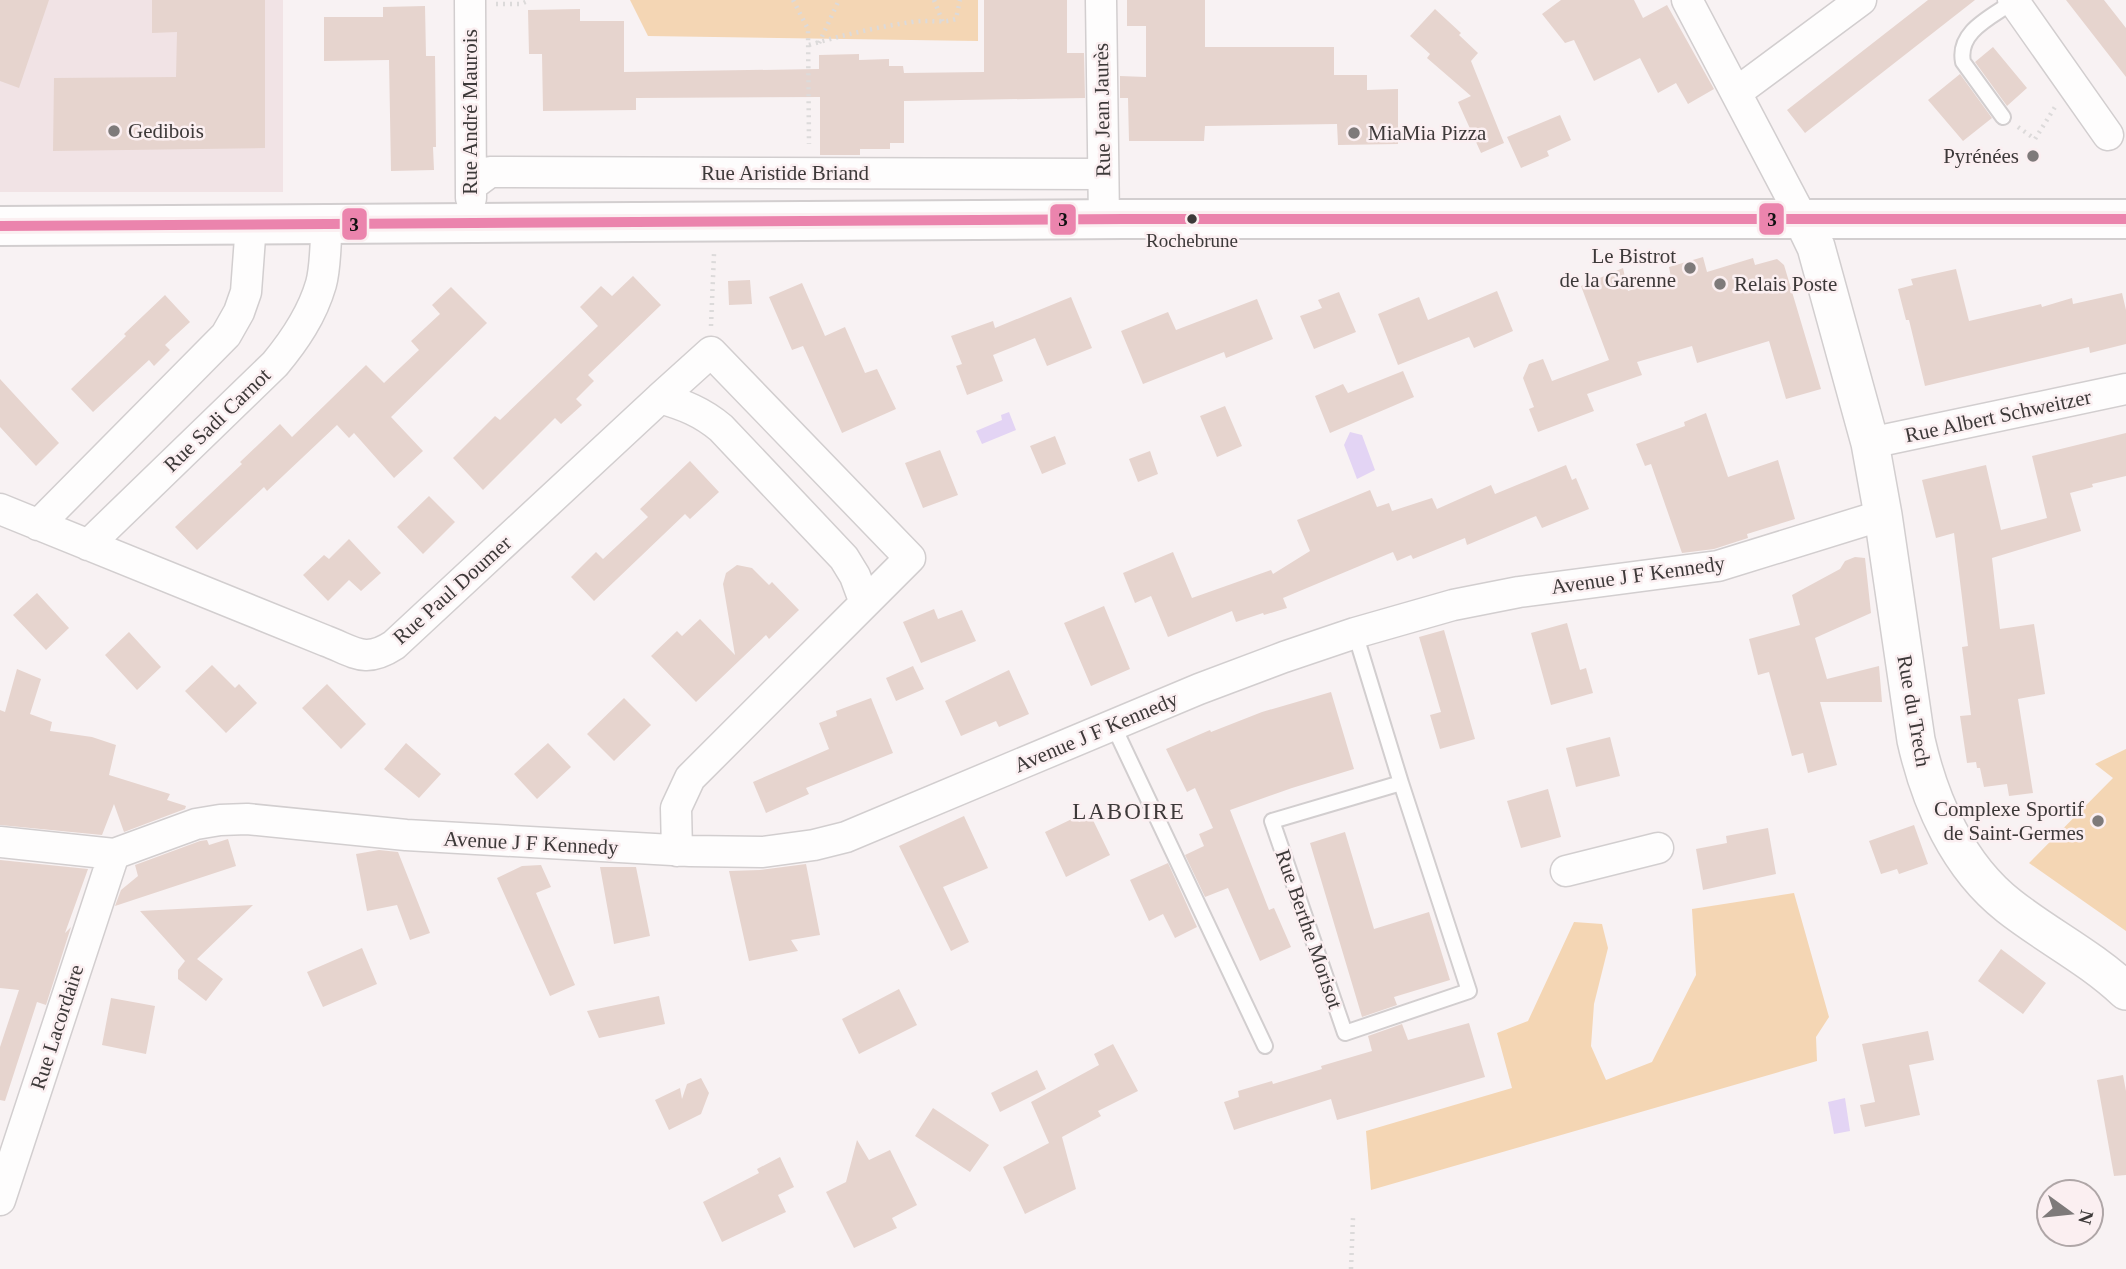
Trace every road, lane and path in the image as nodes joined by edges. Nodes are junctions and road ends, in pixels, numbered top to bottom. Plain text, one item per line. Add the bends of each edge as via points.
1 (470, 0) edge
2 (793, 0) edge
3 (839, 0) edge
4 (934, 0) edge
5 (960, 0) edge
6 (1101, 0) edge
7 (1687, 0) edge
8 (1861, 0) edge
9 (2014, 0) edge
10 (943, 23) junction
11 (819, 43) junction
12 (809, 46) junction
13 (2071, 83) junction
14 (1737, 92) junction
15 (2003, 117) joint
16 (2108, 135) dead end
17 (808, 173) junction
18 (1103, 174) junction
19 (471, 205) junction
20 (2126, 219) edge
21 (1104, 220) junction
22 (1803, 220) junction
23 (715, 222) junction
24 (327, 224) junction
25 (251, 225) junction
26 (0, 226) edge
27 (710, 352) junction
28 (2126, 389) edge
29 (660, 398) junction
30 (1870, 443) junction
31 (0, 509) edge
32 (1883, 514) junction
33 (38, 525) junction
34 (88, 545) junction
35 (865, 603) junction
36 (1355, 633) junction
37 (1113, 725) junction
38 (1401, 783) junction
39 (0, 842) edge
40 (1658, 848) dead end
41 (677, 851) junction
42 (114, 854) junction
43 (1566, 871) dead end
44 (2126, 991) edge
45 (1265, 1046) dead end
46 (0, 1200) edge
47 (1353, 1219) dead end
48 (1351, 1269) edge

1 - 19 street, Rue André Maurois
2 - 12 path via 808,29
3 - 11 path
4 - 10 path
5 - 10 path via 956,19
6 - 18 street, Rue Jean Jaurès
7 - 14 street
8 - 14 street
9 - 13 street
9 - 15 lane via 1968,34 1961,54
10 - 11 path via 923,20 875,27
11 - 12 path
12 - 17 path
13 - 15 path via 2035,139
13 - 16 street
14 - 22 street
17 - 18 street, Rue Aristide Briand
17 - 19 street, Rue Aristide Briand via 490,172
18 - 21 street, Rue Jean Jaurès
19 - 23 main road
19 - 24 main road
20 - 22 main road
21 - 22 main road
21 - 23 main road
22 - 30 street via 1816,247
23 - 27 path
24 - 25 main road
24 - 34 street, Rue Sadi Carnot via 322,282 296,338 275,364
25 - 26 main road
25 - 33 street via 246,292 226,335
27 - 29 street, Rue Paul Doumer
27 - 35 street via 910,558
28 - 30 street, Rue Albert Schweitzer
29 - 34 street, Rue Paul Doumer via 379,655 364,655 326,641
29 - 35 street via 705,415 721,428 844,558
30 - 32 street
31 - 33 street
32 - 36 street, Avenue J F Kennedy via 1718,566 1519,592
32 - 44 street, Rue du Trech via 1916,740 1938,811 1966,860 2008,906 2081,954
33 - 34 street
35 - 41 street via 690,778 676,808
36 - 37 street, Avenue J F Kennedy
36 - 38 lane, Rue Berthe Morisot
37 - 41 street, Avenue J F Kennedy via 846,837 763,852
37 - 45 lane
38 - 38 lane, Rue Berthe Morisot via 1272,821 1345,1033 1469,991
39 - 42 street, Avenue J F Kennedy
40 - 43 street
41 - 42 street, Avenue J F Kennedy via 220,820 195,824
42 - 46 street, Rue Lacordaire
47 - 48 path

